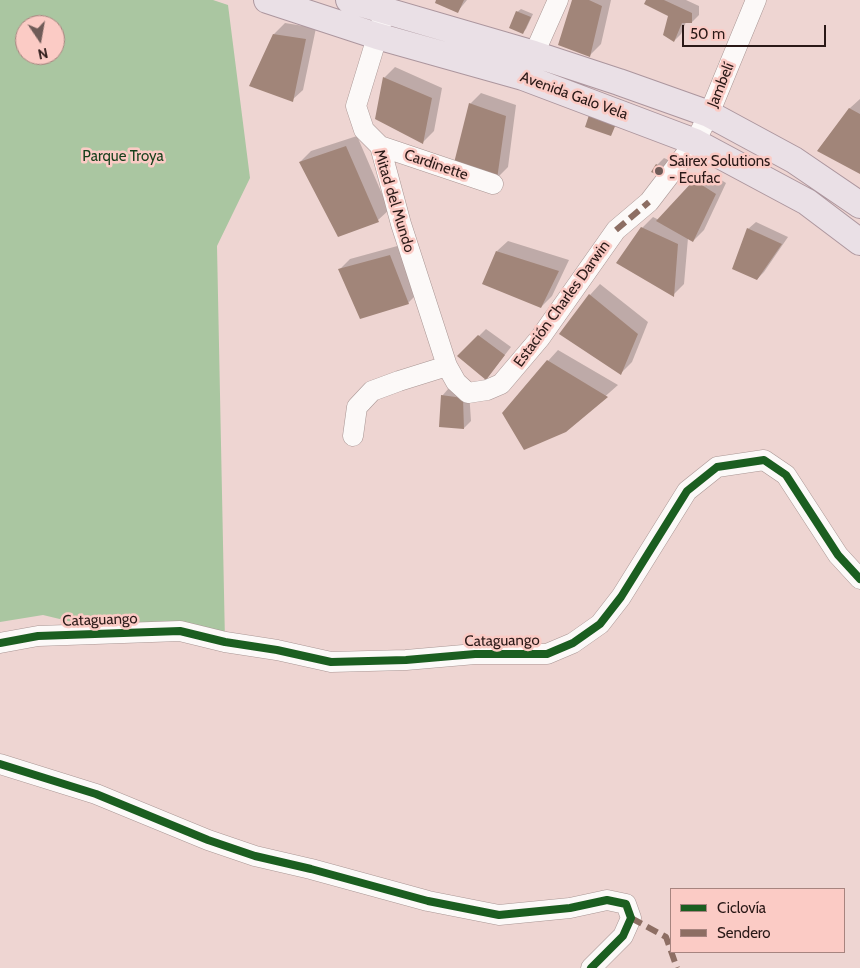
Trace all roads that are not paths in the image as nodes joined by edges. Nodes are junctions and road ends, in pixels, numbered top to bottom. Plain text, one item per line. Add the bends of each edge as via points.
1 (267, 0) edge
2 (349, 0) edge
3 (558, 0) edge
4 (756, 0) edge
5 (384, 11) junction
6 (377, 36) junction
7 (534, 54) junction
8 (709, 114) junction
9 (695, 142) junction
10 (380, 146) junction
11 (493, 184) dead end
12 (860, 205) edge
13 (860, 242) edge
14 (447, 366) junction
15 (353, 436) dead end
16 (860, 579) edge
17 (0, 642) edge
18 (0, 764) edge
19 (591, 968) edge

1 - 6 main road, Avenida Galo Vela
2 - 5 main road, Avenida Galo Vela
3 - 7 street
4 - 8 street, Jambelí
5 - 6 street, Mitad del Mundo
5 - 7 main road, Avenida Galo Vela
6 - 9 main road, Avenida Galo Vela via 523,76
6 - 10 street, Mitad del Mundo via 356,106 364,130
7 - 8 main road, Avenida Galo Vela
8 - 9 street, Jambelí
8 - 12 main road, Avenida Galo Vela via 794,160
9 - 13 main road, Avenida Galo Vela via 807,202
9 - 14 street, Estación Charles Darwin via 649,202 616,230 540,338 501,384 468,393 456,382
10 - 11 street, Cardinette
10 - 14 street, Mitad del Mundo via 401,224
14 - 15 street via 372,391 356,407
16 - 17 street, Cataguango via 838,555 786,475 764,460 717,467 687,491 621,597 600,624 573,643 547,654 475,654 331,662 180,631 38,636
18 - 19 street via 96,794 255,856 428,901 499,915 570,908 607,900 626,904 630,918 623,936

